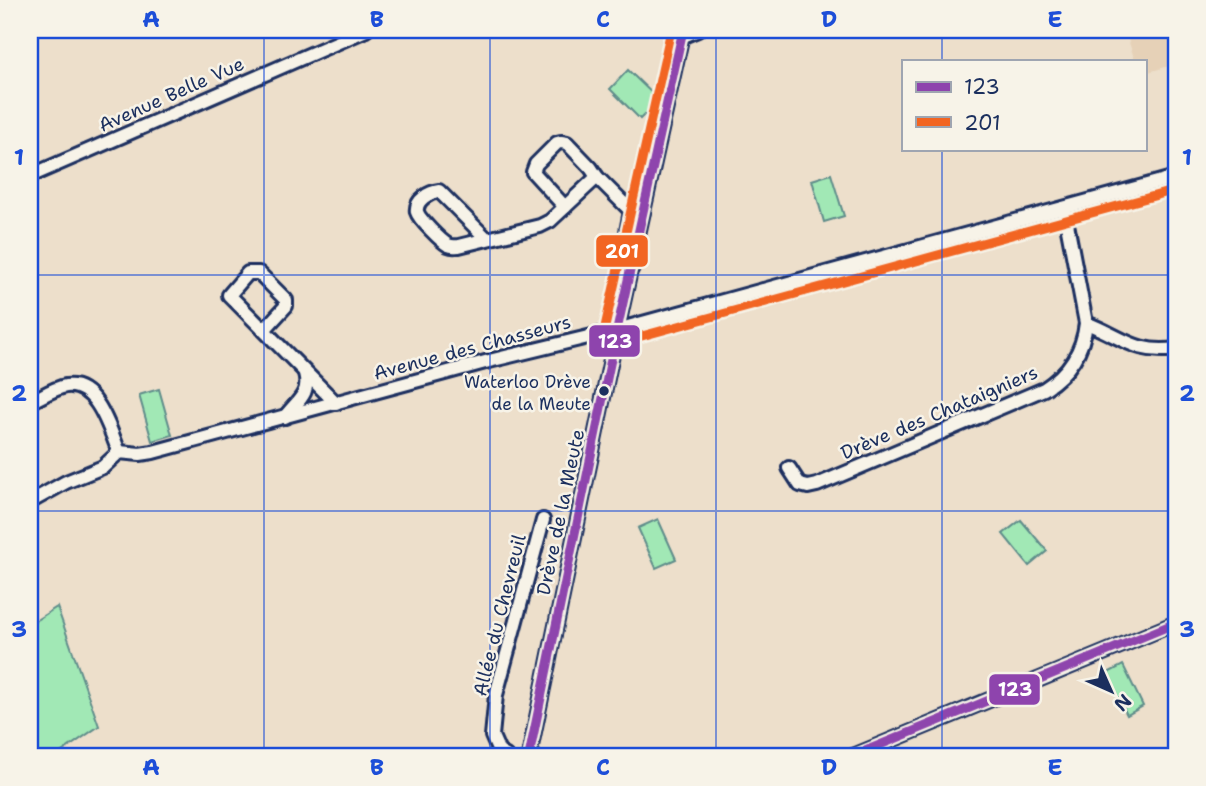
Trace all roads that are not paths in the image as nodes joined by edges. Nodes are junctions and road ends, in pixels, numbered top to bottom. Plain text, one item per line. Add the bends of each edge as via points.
1 (366, 30) edge
2 (698, 30) edge
3 (682, 33) edge
4 (30, 176) edge
5 (597, 177) junction
6 (1176, 177) edge
7 (565, 207) junction
8 (1064, 208) junction
9 (637, 212) junction
10 (487, 239) junction
11 (1086, 323) junction
12 (264, 330) junction
13 (617, 330) junction
14 (1176, 349) edge
15 (305, 373) junction
16 (30, 402) edge
17 (336, 403) junction
18 (285, 417) junction
19 (119, 452) junction
20 (789, 467) dead end
21 (30, 502) edge
22 (543, 520) dead end
23 (1176, 623) edge
24 (506, 756) edge
25 (529, 756) edge
26 (853, 756) edge

1 - 4 street, Avenue Belle Vue
2 - 3 street
3 - 9 street, Drève de la Meute
5 - 7 street
5 - 7 street via 567,143 557,143 533,172
5 - 9 street
6 - 8 street, Avenue des Chasseurs
7 - 10 street via 540,226
8 - 11 street, Drève des Chataigniers
8 - 13 street, Avenue des Chasseurs
9 - 13 street, Drève de la Meute via 632,268
10 - 10 street via 452,247 418,215 418,205 431,192 439,191
11 - 14 street via 1142,349
11 - 20 street, Drève des Chataigniers via 1074,361 1044,389 817,485 800,485
12 - 12 street via 229,295 252,272 259,273 286,300 286,306
12 - 15 street
13 - 17 street, Avenue des Chasseurs
13 - 25 street, Drève de la Meute
15 - 17 street
15 - 18 street via 306,393
16 - 19 street via 70,385 89,394
17 - 18 street, Avenue des Chasseurs
18 - 19 street, Avenue des Chasseurs via 153,453
19 - 21 street via 103,467
22 - 24 street, Allée du Chevreuil via 496,695 492,736
23 - 26 street

